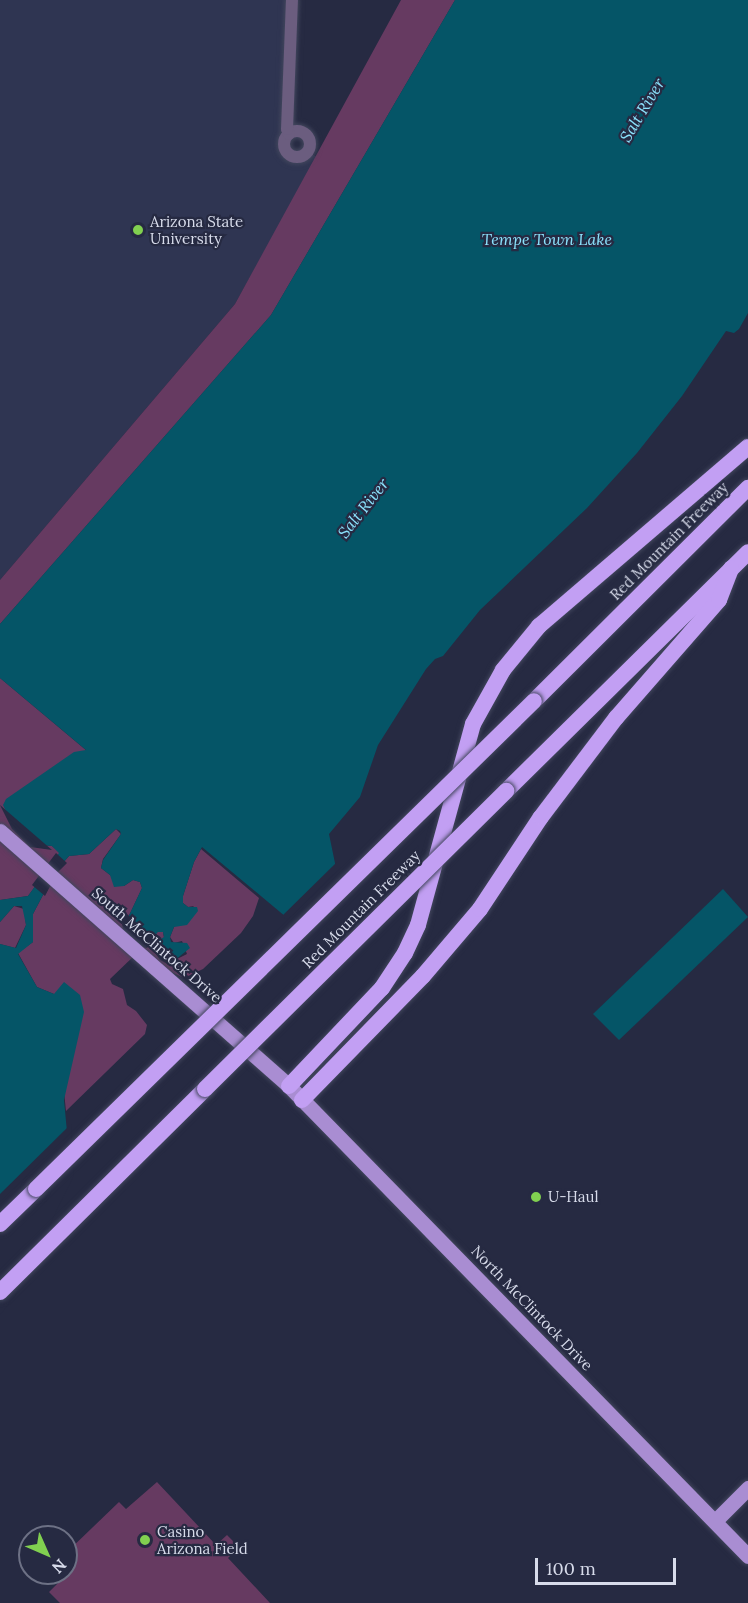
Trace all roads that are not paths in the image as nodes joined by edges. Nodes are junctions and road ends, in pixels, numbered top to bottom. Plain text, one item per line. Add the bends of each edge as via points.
1 (292, 0) edge
2 (289, 134) dead end
3 (748, 447) edge
4 (748, 488) edge
5 (748, 552) edge
6 (731, 568) junction
7 (0, 831) edge
8 (289, 1086) junction
9 (302, 1100) junction
10 (0, 1224) edge
11 (0, 1292) edge
12 (748, 1488) edge
13 (715, 1521) junction
14 (748, 1556) edge

1 - 2 street via 286,129
3 - 8 highway via 539,626 508,662 473,724 418,926 405,953 382,987
4 - 10 highway, Red Mountain Freeway, bridge
5 - 6 highway, Red Mountain Freeway
6 - 9 highway via 719,600 616,718 541,818 480,909 423,976
6 - 11 highway, Red Mountain Freeway, bridge
7 - 8 main road, South McClintock Drive, bridge
8 - 9 main road, North McClintock Drive
9 - 13 main road, North McClintock Drive
12 - 13 main road
13 - 14 main road, North McClintock Drive

